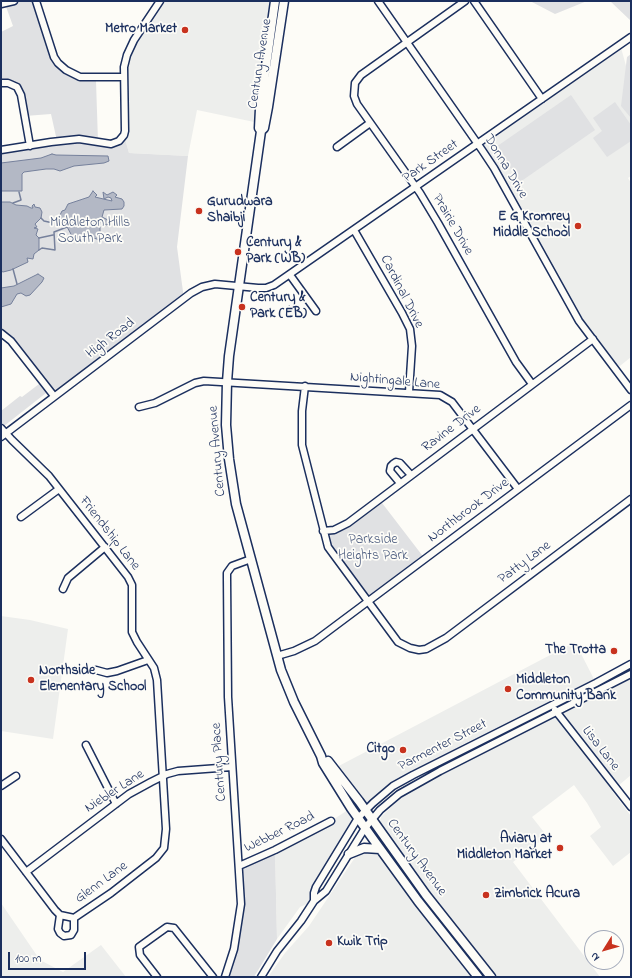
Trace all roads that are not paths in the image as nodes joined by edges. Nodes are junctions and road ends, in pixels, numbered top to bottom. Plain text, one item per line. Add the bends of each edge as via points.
1 (14, 1) edge
2 (36, 1) edge
3 (160, 1) edge
4 (275, 1) edge
5 (284, 1) edge
6 (378, 1) edge
7 (465, 1) edge
8 (474, 1) edge
9 (1, 4) edge
10 (631, 37) edge
11 (407, 43) junction
12 (124, 77) junction
13 (1, 83) edge
14 (542, 98) junction
15 (370, 123) junction
16 (261, 131) junction
17 (478, 144) junction
18 (30, 146) junction
19 (337, 147) dead end
20 (1, 150) edge
21 (415, 187) junction
22 (354, 230) junction
23 (290, 275) junction
24 (239, 286) junction
25 (316, 311) dead end
26 (1, 332) edge
27 (593, 339) junction
28 (227, 382) junction
29 (532, 384) junction
30 (305, 386) junction
31 (631, 390) edge
32 (409, 392) junction
33 (54, 396) junction
34 (631, 405) edge
35 (139, 407) dead end
36 (1, 428) edge
37 (472, 428) junction
38 (3, 435) edge
39 (411, 475) junction
40 (400, 484) junction
41 (59, 489) junction
42 (518, 489) junction
43 (631, 499) edge
44 (22, 517) dead end
45 (323, 531) junction
46 (105, 547) junction
47 (251, 559) junction
48 (63, 589) dead end
49 (369, 602) junction
50 (277, 656) junction
51 (148, 660) junction
52 (631, 664) edge
53 (96, 670) dead end
54 (631, 674) edge
55 (552, 705) junction
56 (556, 712) junction
57 (86, 745) dead end
58 (321, 756) junction
59 (232, 767) junction
60 (16, 776) dead end
61 (162, 776) junction
62 (1, 786) edge
63 (116, 804) junction
64 (631, 807) edge
65 (365, 810) junction
66 (358, 818) junction
67 (372, 819) junction
68 (331, 821) dead end
69 (166, 826) joint
70 (365, 828) junction
71 (1, 840) edge
72 (380, 849) junction
73 (349, 854) junction
74 (239, 866) junction
75 (26, 872) junction
76 (314, 901) junction
77 (60, 915) junction
78 (74, 918) junction
79 (157, 977) edge
80 (213, 977) edge
81 (225, 977) edge
82 (261, 977) edge
83 (478, 977) edge
84 (491, 977) edge

1 - 9 street
2 - 12 street via 54,57 66,70 80,77
3 - 12 street via 129,48
4 - 16 main road, Century Avenue via 260,109
5 - 16 main road, Century Avenue via 268,107 264,128
6 - 11 street, Donna Drive
7 - 11 street
8 - 14 street
10 - 14 street, Park Street
11 - 15 street, Prairie Drive via 364,73 356,83 356,101
11 - 17 street, Donna Drive
12 - 18 street via 125,131 118,141 111,144 80,139
13 - 18 street via 17,87 21,95
14 - 17 street, Park Street
15 - 19 street
15 - 21 street, Prairie Drive
16 - 24 main road, Century Avenue
17 - 21 street, Park Street
17 - 27 street, Donna Drive via 494,168 579,321
18 - 20 street
21 - 22 street, Park Street
21 - 29 street, Prairie Drive via 516,362
22 - 23 street, Park Street
22 - 32 street, Cardinal Drive via 410,329 412,346
23 - 24 street, Park Street via 266,288
23 - 25 street
24 - 28 main road, Century Avenue
24 - 33 street, High Road via 207,285 191,293
26 - 33 street
27 - 29 street, Ravine Drive
27 - 31 street, Donna Drive
28 - 30 street, Nightingale Lane
28 - 35 street, Nightingale Lane via 195,383 155,403
28 - 47 main road, Century Avenue via 226,425 229,459 236,504
29 - 37 street, Ravine Drive
30 - 32 street, Nightingale Lane
30 - 45 street via 302,445
32 - 37 street, Nightingale Lane via 440,395 452,402
33 - 38 street, High Road
34 - 42 street, Northbrook Drive
36 - 38 street
37 - 39 street, Ravine Drive
37 - 42 street, Nightingale Lane
38 - 41 street, Friendship Lane via 12,440
39 - 40 street, Ravine Drive
39 - 40 street via 400,463 393,464 390,471
40 - 45 street, Ravine Drive via 348,523 334,530
41 - 44 street
41 - 46 street, Friendship Lane
42 - 49 street, Northbrook Drive
43 - 49 street, Patty Lane via 446,638 426,649 410,648 398,642
45 - 49 street via 328,547
46 - 48 street via 68,578
46 - 51 street, Friendship Lane via 132,585 132,632
47 - 50 main road, Century Avenue
47 - 59 street, Century Place via 232,566 227,573
49 - 50 street, Northbrook Drive via 315,641
50 - 58 main road, Century Avenue via 294,702
51 - 53 street via 117,671 106,673
51 - 61 street, Friendship Lane via 154,668 157,680
52 - 55 street, Parmenter Street
54 - 56 street, Parmenter Street
55 - 56 street, Lisa Lane
55 - 65 street, Parmenter Street via 405,779
56 - 64 street, Lisa Lane
56 - 67 street, Parmenter Street via 412,785
57 - 63 street
58 - 65 main road, Century Avenue via 328,761
58 - 66 main road, Century Avenue via 323,764
59 - 61 street, Niebler Lane via 183,770
59 - 74 street, Century Place
60 - 62 street
61 - 63 street, Niebler Lane
61 - 69 street, Friendship Lane
63 - 75 street, Niebler Lane
65 - 66 street, Parmenter Street
65 - 67 main road, Century Avenue
66 - 70 main road, Century Avenue
66 - 76 street, Parmenter Street via 316,887
67 - 70 street, Parmenter Street
67 - 84 main road, Century Avenue via 426,895
68 - 74 street, Webber Road
69 - 78 street, Glenn Lane via 164,848 156,858
70 - 72 main road, Century Avenue
70 - 73 street, Parmenter Street
71 - 75 street
72 - 73 main road via 364,848
72 - 83 main road, Century Avenue
73 - 76 street, Parmenter Street via 326,891
74 - 81 street, Century Place via 241,904 234,949
75 - 77 street
76 - 82 street, Parmenter Street
77 - 78 street
77 - 78 street, Glenn Lane via 58,928 64,936 71,935 74,930
79 - 80 street via 140,955 139,947 166,928 174,928

